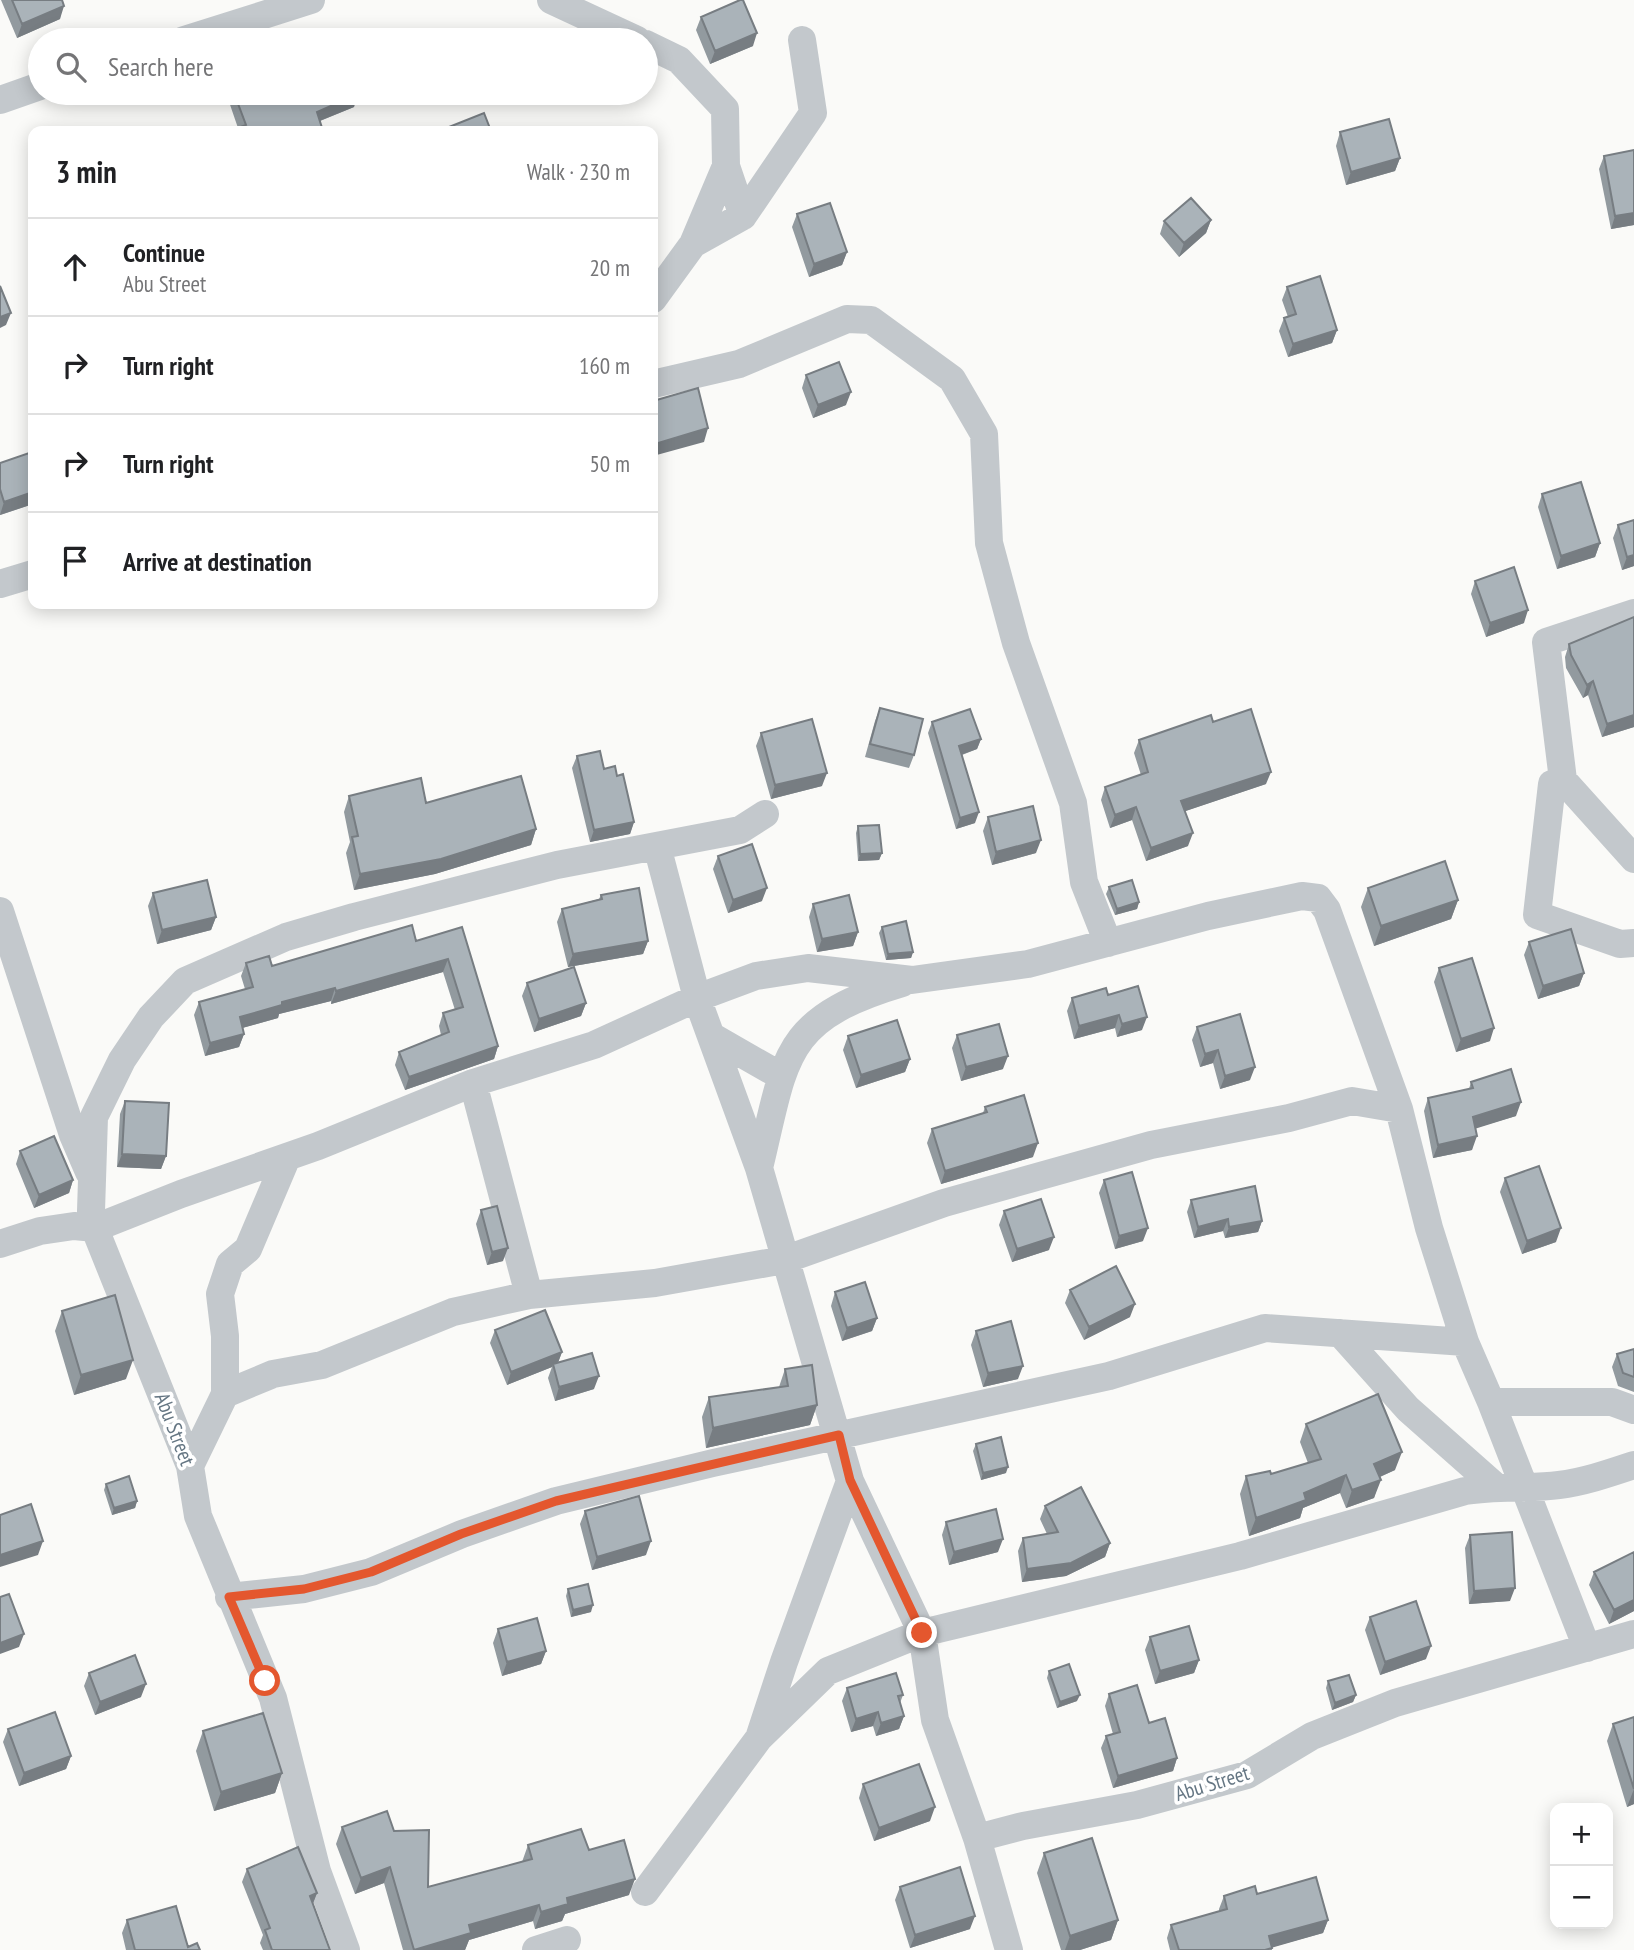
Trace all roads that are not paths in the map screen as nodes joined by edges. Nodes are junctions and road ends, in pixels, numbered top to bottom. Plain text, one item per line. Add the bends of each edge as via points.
1 (311, 0) edge
2 (551, 0) edge
3 (222, 28) edge
4 (612, 28) edge
5 (802, 40) dead end
6 (658, 50) edge
7 (28, 90) edge
8 (0, 100) edge
9 (726, 166) junction
10 (743, 216) junction
11 (693, 244) junction
12 (658, 292) edge
13 (658, 383) edge
14 (28, 576) edge
15 (0, 584) edge
16 (1634, 612) edge
17 (1563, 780) junction
18 (765, 814) dead end
19 (657, 846) junction
20 (1634, 859) edge
21 (0, 911) edge
22 (1108, 943) junction
23 (1634, 943) edge
24 (912, 980) junction
25 (697, 998) junction
26 (711, 1036) junction
27 (781, 1076) junction
28 (473, 1083) junction
29 (1399, 1109) junction
30 (287, 1157) junction
31 (759, 1168) junction
32 (94, 1181) junction
33 (95, 1228) junction
34 (0, 1244) edge
35 (784, 1260) junction
36 (529, 1295) junction
37 (1340, 1333) junction
38 (1465, 1342) junction
39 (225, 1394) junction
40 (1491, 1402) junction
41 (1634, 1410) edge
42 (839, 1435) junction
43 (1634, 1465) edge
44 (190, 1466) junction
45 (850, 1480) junction
46 (1508, 1487) junction
47 (229, 1597) junction
48 (922, 1633) junction
49 (1634, 1634) edge
50 (1587, 1648) junction
51 (760, 1738) junction
52 (977, 1838) junction
53 (645, 1892) dead end
54 (567, 1940) dead end
55 (346, 1950) edge
56 (536, 1950) edge
57 (1009, 1950) edge

1 - 3 street
2 - 4 street
5 - 10 street via 813,113
6 - 9 street via 679,60 725,109
7 - 8 street
9 - 10 street
9 - 11 street
10 - 11 street
11 - 12 street
13 - 22 street via 739,364 847,319 871,320 952,379 984,434 989,543 1016,643 1073,803 1084,882
14 - 15 street
16 - 17 street via 1546,642
17 - 20 street
17 - 23 street via 1552,784 1537,915 1620,944
18 - 19 street, Abu Street via 740,830
19 - 25 street
19 - 32 street, Abu Street via 557,865 354,917 286,937 185,981 151,1017 122,1060 94,1117
21 - 32 street via 73,1135
22 - 24 street via 1028,964
22 - 29 street via 1208,916 1302,896 1318,898 1327,909
24 - 25 street via 794,968 756,976
24 - 27 street via 863,994 828,1012 802,1036
25 - 26 street
25 - 28 street via 594,1045
26 - 27 street
26 - 31 street
27 - 31 street
28 - 30 street
28 - 36 street
29 - 35 street via 1352,1101 1151,1145 944,1203
29 - 38 street via 1429,1228
30 - 33 street
30 - 39 street via 248,1250 230,1264 220,1294
31 - 35 street
32 - 33 street, Abu Street via 90,1211
33 - 34 street via 74,1226
33 - 44 street, Abu Street
35 - 36 street via 655,1283
35 - 42 street
36 - 39 street via 453,1312 322,1365 273,1374
37 - 38 street
37 - 42 street via 1265,1328 1109,1376
37 - 46 street via 1408,1409
38 - 40 street
39 - 44 street
40 - 41 street via 1612,1402
40 - 46 street
42 - 45 street
42 - 47 street via 556,1501 371,1572 304,1589
43 - 46 street via 1562,1485
44 - 47 street, Abu Street via 198,1516
45 - 48 street
45 - 51 street
46 - 48 street via 1465,1491 1240,1556
46 - 50 street
47 - 55 street, Abu Street via 273,1698 317,1871
48 - 51 street via 828,1671
48 - 52 street via 935,1720
49 - 50 street, Abu Street
50 - 52 street, Abu Street via 1395,1703 1312,1736 1247,1775 1137,1805
51 - 53 street
52 - 57 street
54 - 56 street

